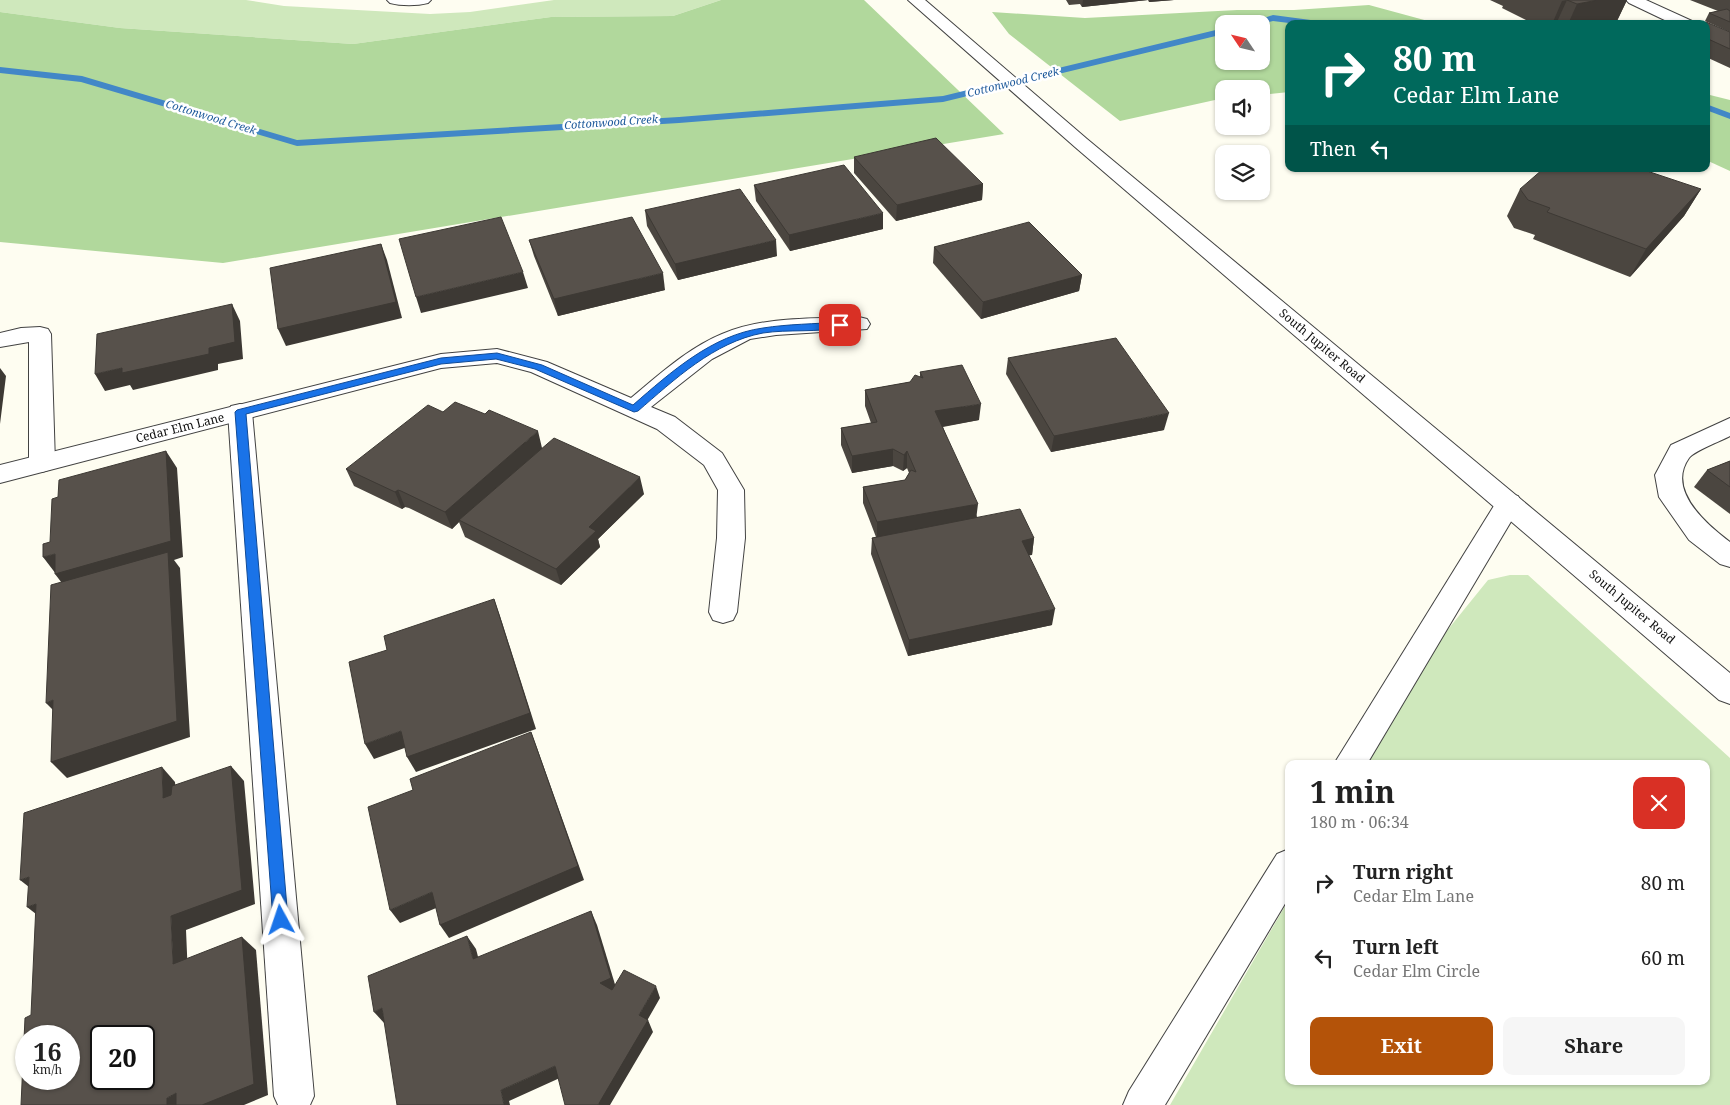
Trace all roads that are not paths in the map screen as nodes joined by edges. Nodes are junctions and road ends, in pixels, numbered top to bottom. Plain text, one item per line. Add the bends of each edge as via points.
1 (395, 0) edge
2 (424, 0) edge
3 (916, 0) edge
4 (1634, 0) edge
5 (1677, 20) edge
6 (859, 324) dead end
7 (0, 340) edge
8 (634, 409) junction
9 (240, 412) junction
10 (1730, 426) edge
11 (42, 463) junction
12 (0, 474) edge
13 (1509, 503) junction
14 (1730, 557) edge
15 (723, 612) dead end
16 (1730, 691) edge
17 (1352, 760) edge
18 (1285, 872) edge
19 (294, 1096) dead end
20 (1143, 1105) edge

1 - 2 street
3 - 13 street, South Jupiter Road
4 - 5 street
6 - 8 street via 763,330 731,339 675,373
7 - 11 street via 40,334
8 - 9 street, Cedar Elm Lane via 539,367 497,356 441,361
8 - 15 street, Cedar Elm Lane via 666,423 713,459 731,490 731,538
9 - 11 street, Cedar Elm Lane
9 - 19 street
10 - 14 street via 1680,451 1668,475 1672,496 1699,533
11 - 12 street, Cedar Elm Lane
13 - 16 street, South Jupiter Road
13 - 17 street
18 - 20 street

